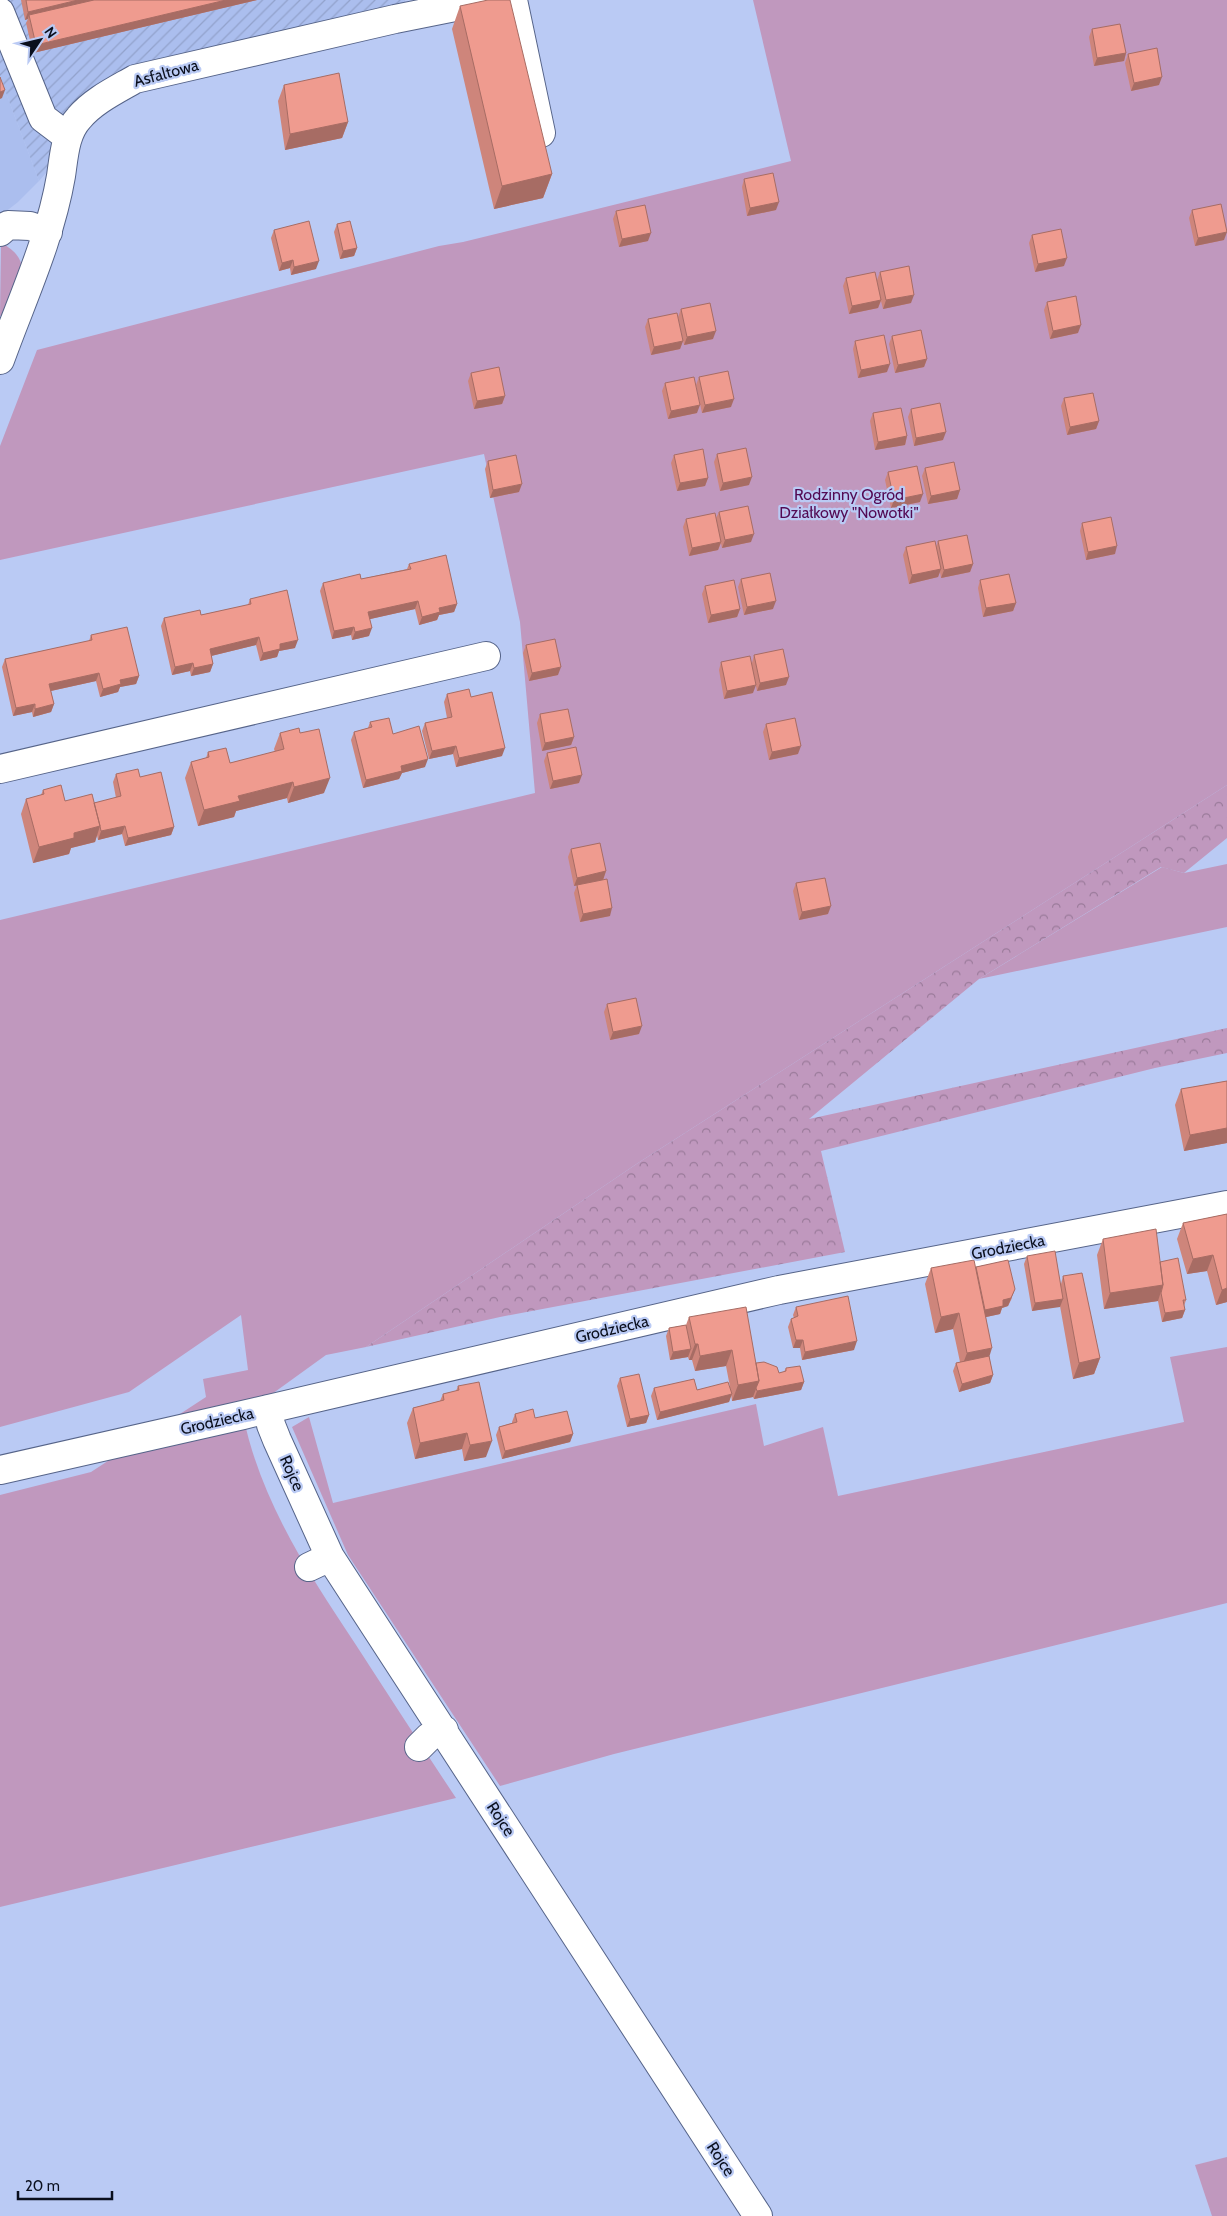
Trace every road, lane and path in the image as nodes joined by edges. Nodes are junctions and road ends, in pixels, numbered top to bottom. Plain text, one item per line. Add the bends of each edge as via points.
1 (490, 0) edge
2 (512, 0) edge
3 (393, 10) edge
4 (0, 12) edge
5 (68, 137) junction
6 (546, 156) edge
7 (3, 225) edge
8 (48, 232) junction
9 (3, 343) edge
10 (486, 656) dead end
11 (0, 769) edge
12 (1227, 1205) edge
13 (268, 1409) junction
14 (0, 1470) edge
15 (444, 1730) junction
16 (419, 1747) dead end
17 (758, 2216) edge

1 - 3 street, Asfaltowa
2 - 6 street
3 - 5 street, Asfaltowa via 135,79 100,100 78,119
4 - 5 street via 43,118
5 - 8 street, Asfaltowa
7 - 8 street via 30,226
8 - 9 street, Asfaltowa
10 - 11 street
12 - 13 street, Grodziecka via 779,1290
13 - 14 street, Grodziecka
13 - 15 street, Rojce via 319,1562
15 - 16 street
15 - 17 street, Rojce

